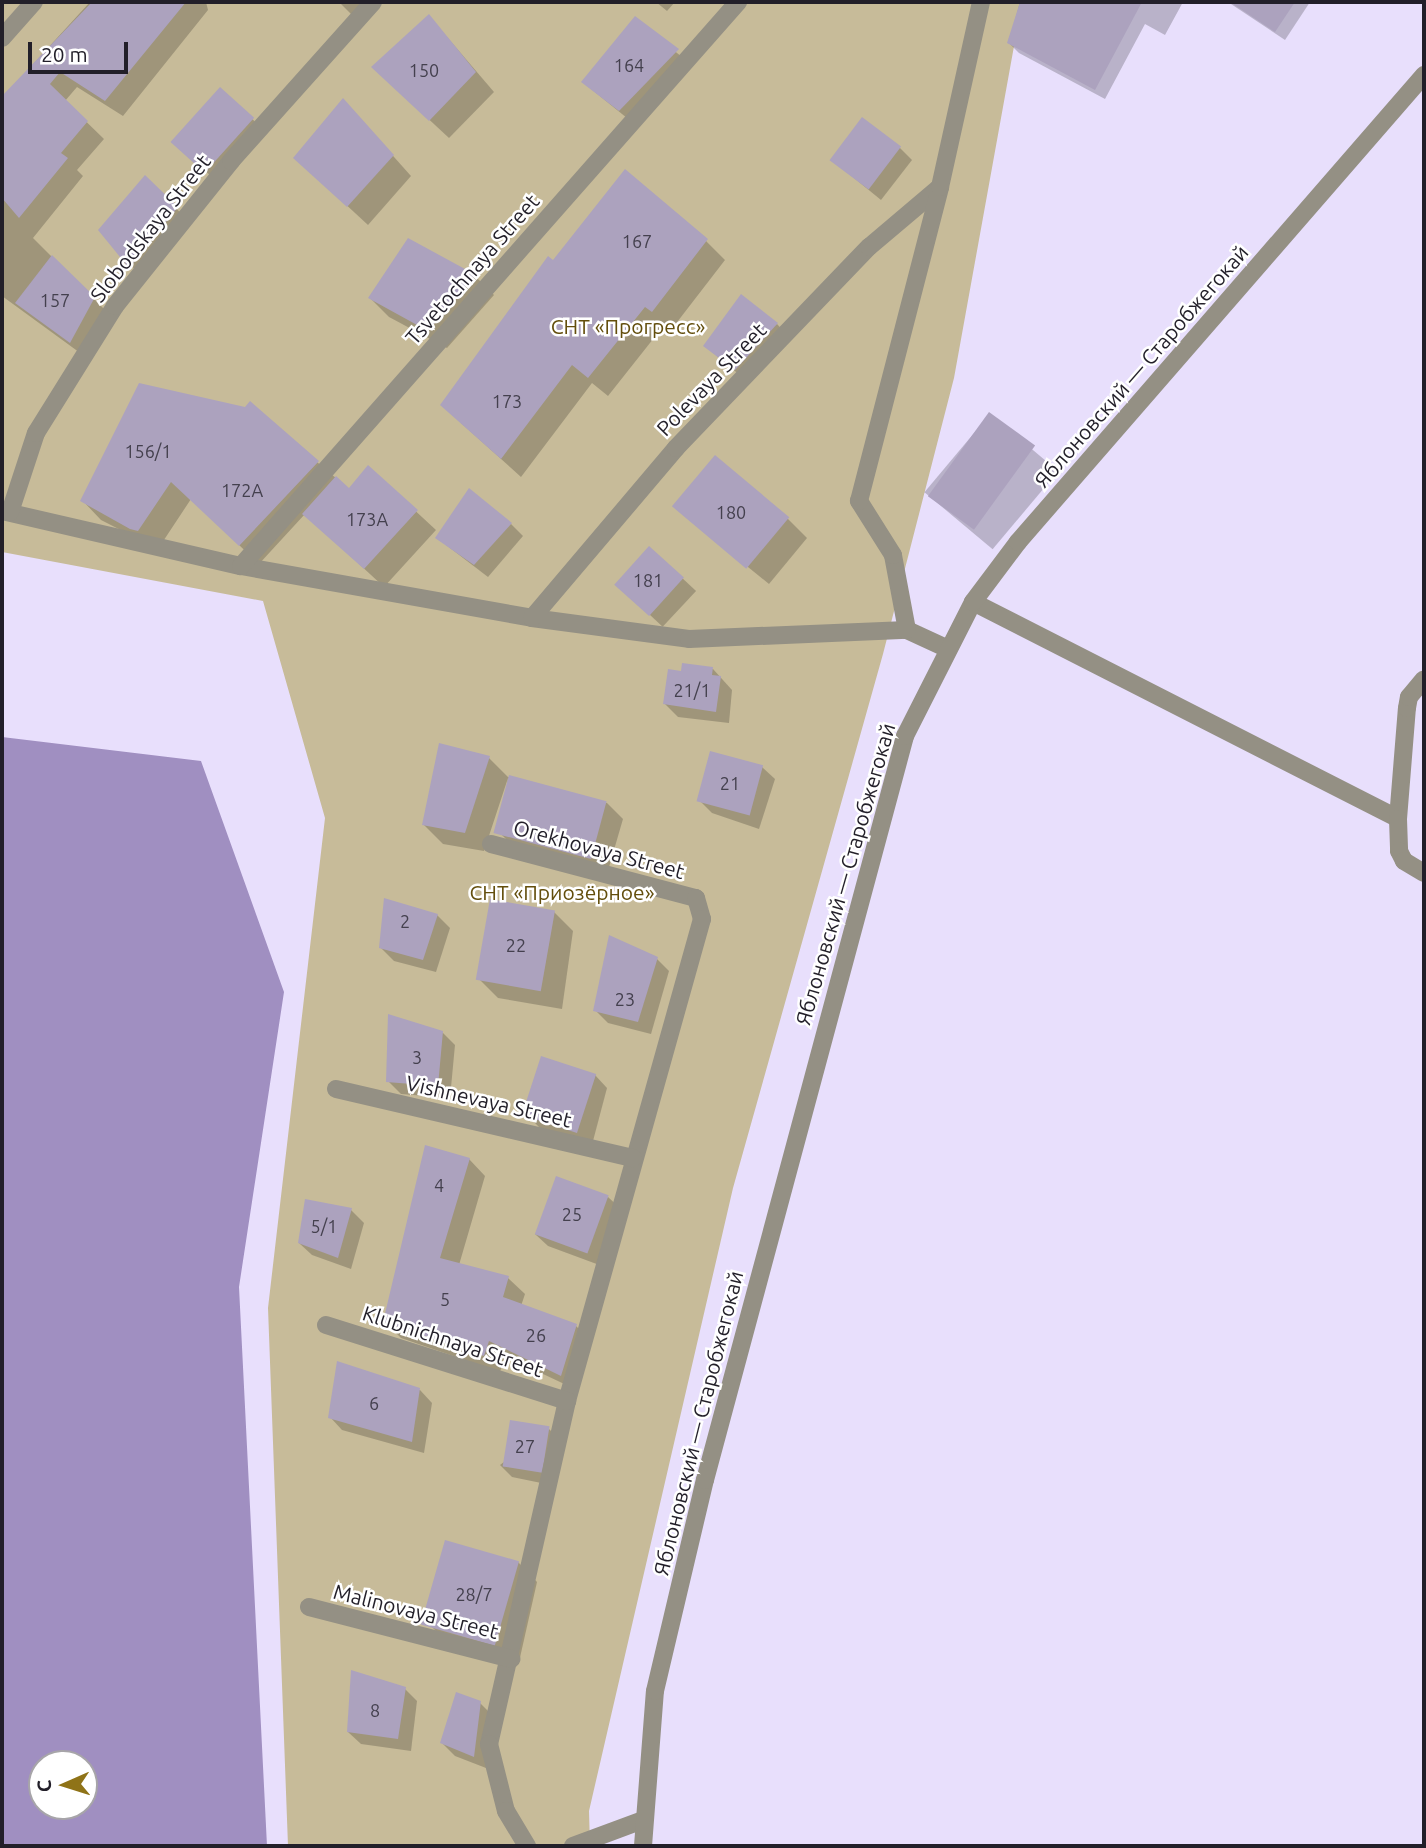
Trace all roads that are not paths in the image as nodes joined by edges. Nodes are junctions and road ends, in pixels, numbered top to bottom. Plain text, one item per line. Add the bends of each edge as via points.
1 (34, 2) edge
2 (373, 2) edge
3 (738, 2) edge
4 (981, 2) edge
5 (2, 38) edge
6 (1424, 75) edge
7 (940, 187) junction
8 (6, 512) edge
9 (240, 566) junction
10 (973, 602) junction
11 (532, 618) junction
12 (906, 630) junction
13 (946, 648) junction
14 (1424, 679) edge
15 (1398, 819) junction
16 (491, 844) dead end
17 (1424, 873) edge
18 (335, 1089) dead end
19 (633, 1158) junction
20 (326, 1325) dead end
21 (567, 1401) junction
22 (309, 1607) dead end
23 (510, 1659) junction
24 (643, 1820) junction
25 (527, 1846) edge
26 (573, 1846) edge
27 (643, 1846) edge

1 - 5 street
2 - 8 street, Slobodskaya Street via 232,161 115,306 36,433
3 - 9 street, Tsvetochnaya Street
4 - 7 street
6 - 10 street, Яблоновский — Старобжегокай via 1086,463
7 - 11 street, Polevaya Street via 869,247 677,448
7 - 12 street via 859,501 893,555
8 - 9 street
9 - 11 street
10 - 13 street, Яблоновский — Старобжегокай
10 - 15 street
11 - 12 street via 689,639
12 - 13 street
13 - 24 street, Яблоновский — Старобжегокай via 905,736 705,1480 655,1691
14 - 15 street via 1406,708
15 - 17 street via 1398,851 1404,861
16 - 19 street, Orekhovaya Street via 696,898 702,919
18 - 19 street, Vishnevaya Street
19 - 21 street
20 - 21 street, Klubnichnaya Street
21 - 23 street
22 - 23 street, Malinovaya Street
23 - 25 street via 489,1744 506,1811
24 - 26 street
24 - 27 street, Яблоновский — Старобжегокай

